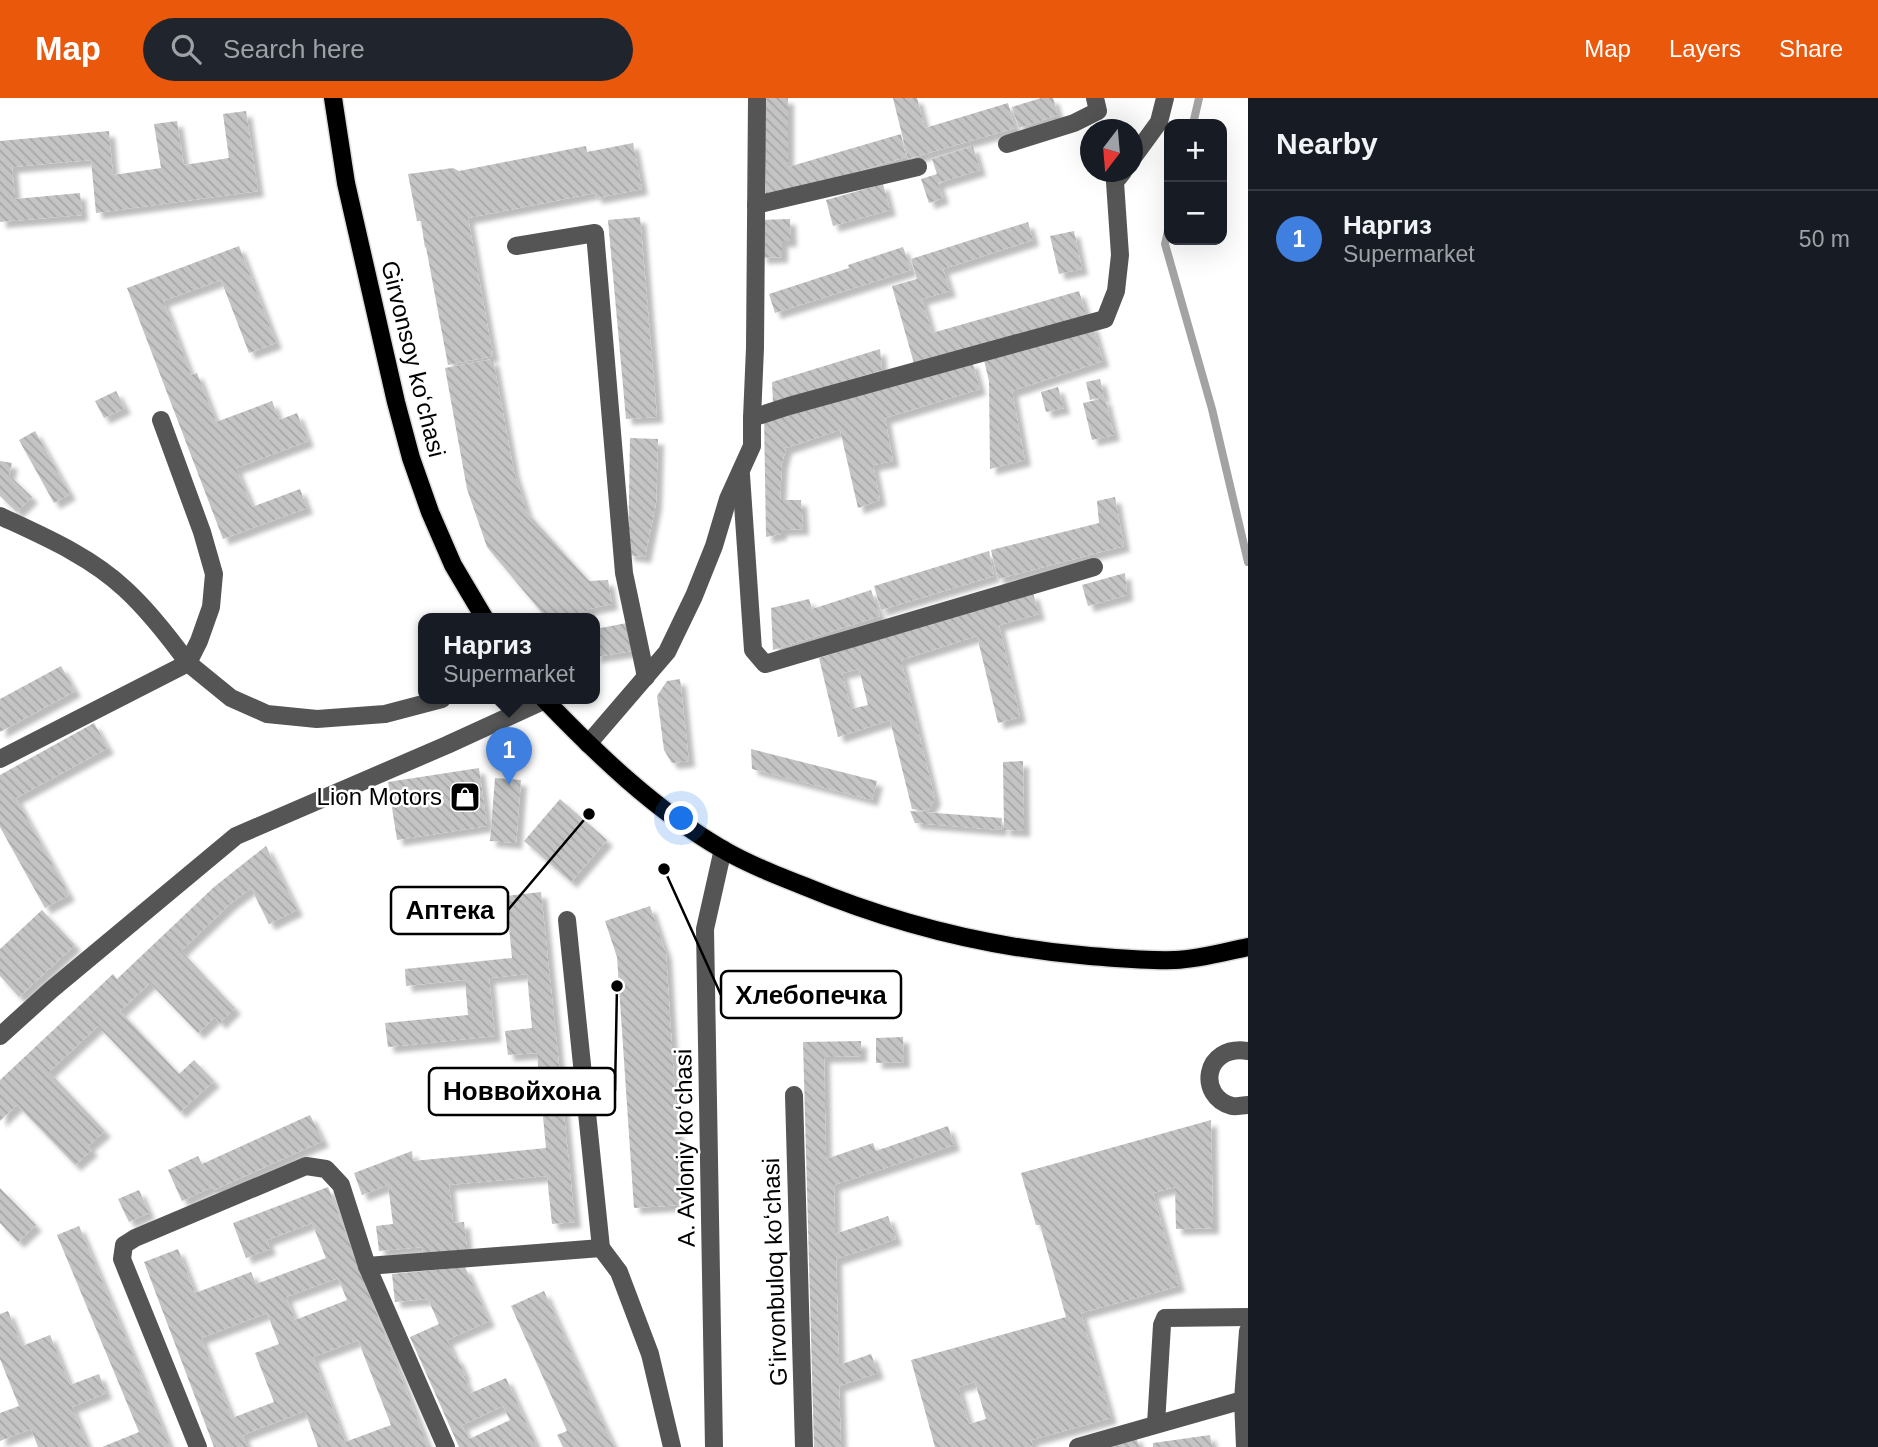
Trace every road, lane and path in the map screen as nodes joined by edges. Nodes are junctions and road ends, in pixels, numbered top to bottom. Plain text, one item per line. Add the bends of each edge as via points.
1 (333, 98) edge
2 (757, 98) edge
3 (1095, 98) edge
4 (1165, 98) edge
5 (1007, 144) dead end
6 (1143, 144) edge
7 (918, 167) dead end
8 (1115, 182) edge
9 (756, 205) junction
10 (516, 246) dead end
11 (752, 418) junction
12 (161, 420) dead end
13 (740, 471) junction
14 (0, 516) edge
15 (1094, 567) dead end
16 (481, 613) edge
17 (188, 663) junction
18 (646, 677) junction
19 (423, 704) edge
20 (534, 704) edge
21 (550, 704) edge
22 (588, 744) junction
23 (0, 759) edge
24 (723, 849) junction
25 (567, 920) dead end
26 (1248, 947) edge
27 (0, 1036) edge
28 (1248, 1051) edge
29 (794, 1095) dead end
30 (1248, 1105) edge
31 (601, 1248) junction
32 (367, 1266) junction
33 (1248, 1317) edge
34 (1248, 1331) edge
35 (1243, 1400) junction
36 (1156, 1424) junction
37 (198, 1447) edge
38 (446, 1447) edge
39 (672, 1447) edge
40 (714, 1447) edge
41 (804, 1447) edge
42 (1078, 1447) edge
43 (1245, 1447) edge

1 - 16 main road, Girvonsoy koʻchasi via 349,196 411,458 453,565
2 - 9 street
3 - 5 street via 1098,111
4 - 6 street via 1159,122
7 - 9 street
8 - 11 street via 1120,255 1116,291 1105,319
9 - 11 street
10 - 18 street via 595,233 624,573
11 - 13 street via 752,446
12 - 17 street via 214,574 211,607
13 - 15 street via 753,650 765,664
13 - 18 street via 694,596 667,652
14 - 17 street via 58,544 124,587
17 - 19 street via 231,698 267,714 317,719 385,714
17 - 23 street
18 - 22 street
20 - 27 street via 236,836
21 - 22 main road
22 - 24 main road via 651,799
24 - 26 main road via 829,897 940,932 999,945 1176,960
24 - 40 street, A. Avloniy ko‘chasi via 705,929
25 - 31 street
28 - 30 street via 1235,1049 1220,1055 1210,1068 1209,1084 1218,1098 1232,1106
29 - 41 street, Gʻirvonbuloq koʻchasi
31 - 32 street
31 - 39 street via 619,1272 650,1354
32 - 37 street via 341,1185 326,1169 306,1166 124,1245 122,1259
32 - 38 street
33 - 36 street via 1165,1318
34 - 35 street
35 - 36 street
35 - 43 street
36 - 42 street

